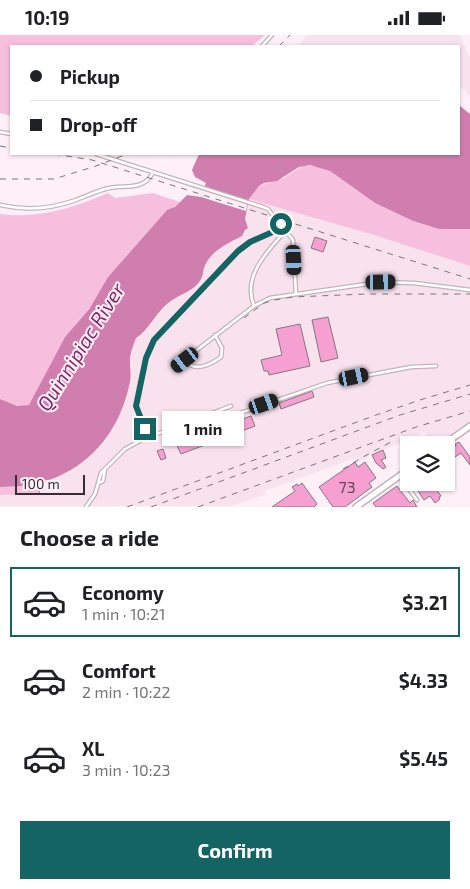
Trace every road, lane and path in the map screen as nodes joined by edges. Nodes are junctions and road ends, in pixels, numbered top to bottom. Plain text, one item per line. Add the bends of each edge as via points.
1 (272, 35) edge
2 (263, 45) edge
3 (99, 155) edge
4 (153, 172) junction
5 (0, 205) edge
6 (276, 218) junction
7 (280, 237) dead end
8 (470, 290) edge
9 (296, 294) junction
10 (254, 306) junction
11 (215, 335) junction
12 (185, 360) junction
13 (436, 366) dead end
14 (175, 367) dead end
15 (231, 406) dead end
16 (470, 426) edge
17 (164, 431) junction
18 (147, 437) junction
19 (455, 437) edge
20 (399, 476) joint
21 (417, 500) dead end
22 (86, 507) edge
23 (356, 507) edge

1 - 2 lane
3 - 4 lane
4 - 5 lane via 143,184 105,189 53,206 17,208
4 - 6 lane via 266,208
6 - 9 lane via 293,240
6 - 18 lane via 277,230 238,251 151,345 136,406
7 - 10 lane via 256,269 251,292
8 - 9 lane via 381,282
9 - 10 lane via 270,298
10 - 11 lane
11 - 12 lane
11 - 12 lane via 222,348 222,357 197,367
12 - 14 lane
13 - 17 lane via 411,367 327,383 191,430
15 - 17 lane
16 - 19 street
17 - 18 lane
18 - 22 lane via 125,449 105,469 103,481
20 - 21 lane
20 - 23 street

